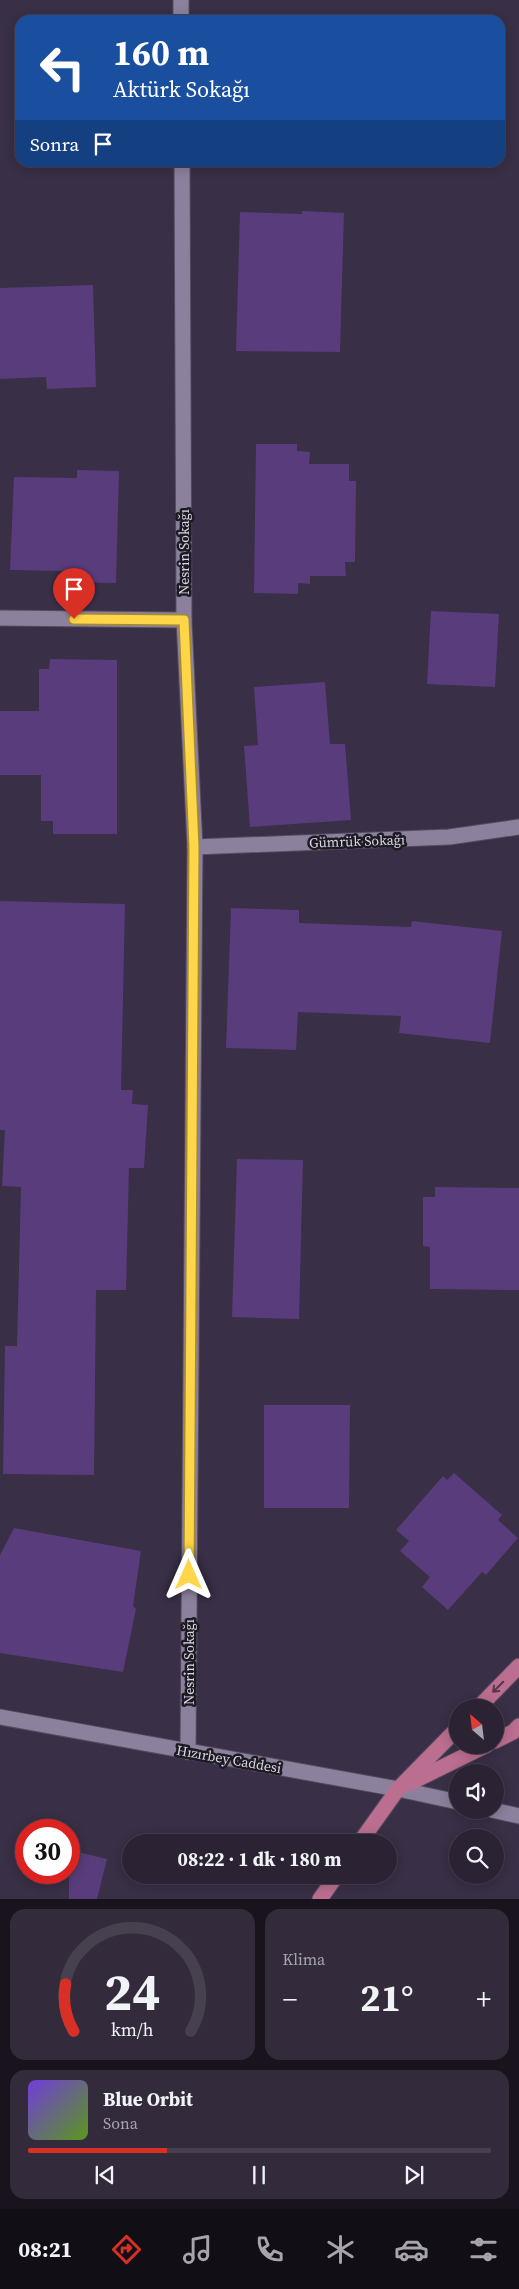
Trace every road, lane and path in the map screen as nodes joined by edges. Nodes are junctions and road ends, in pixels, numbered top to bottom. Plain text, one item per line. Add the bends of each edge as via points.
1 (181, 0) edge
2 (181, 15) edge
3 (182, 167) edge
4 (0, 618) edge
5 (184, 620) junction
6 (519, 827) edge
7 (194, 847) junction
8 (519, 1666) edge
9 (487, 1699) edge
10 (0, 1717) edge
11 (519, 1726) edge
12 (504, 1736) edge
13 (449, 1737) edge
14 (188, 1752) junction
15 (469, 1754) edge
16 (398, 1789) junction
17 (449, 1800) edge
18 (504, 1813) edge
19 (519, 1816) edge
20 (366, 1834) edge
21 (331, 1884) edge
22 (320, 1899) edge

1 - 2 street
3 - 5 street, Nesrin Sokağı
4 - 5 street
5 - 7 street, Nesrin Sokağı
6 - 7 street, Gümrük Sokağı via 449,837
7 - 14 street, Nesrin Sokağı
8 -> 9 main road
10 - 14 street, Hızırbey Caddesi
11 - 12 main road
13 - 16 main road
14 - 16 street, Hızırbey Caddesi
15 - 16 main road
16 - 17 street, Hızırbey Caddesi
16 - 20 main road
18 - 19 street
21 - 22 main road

